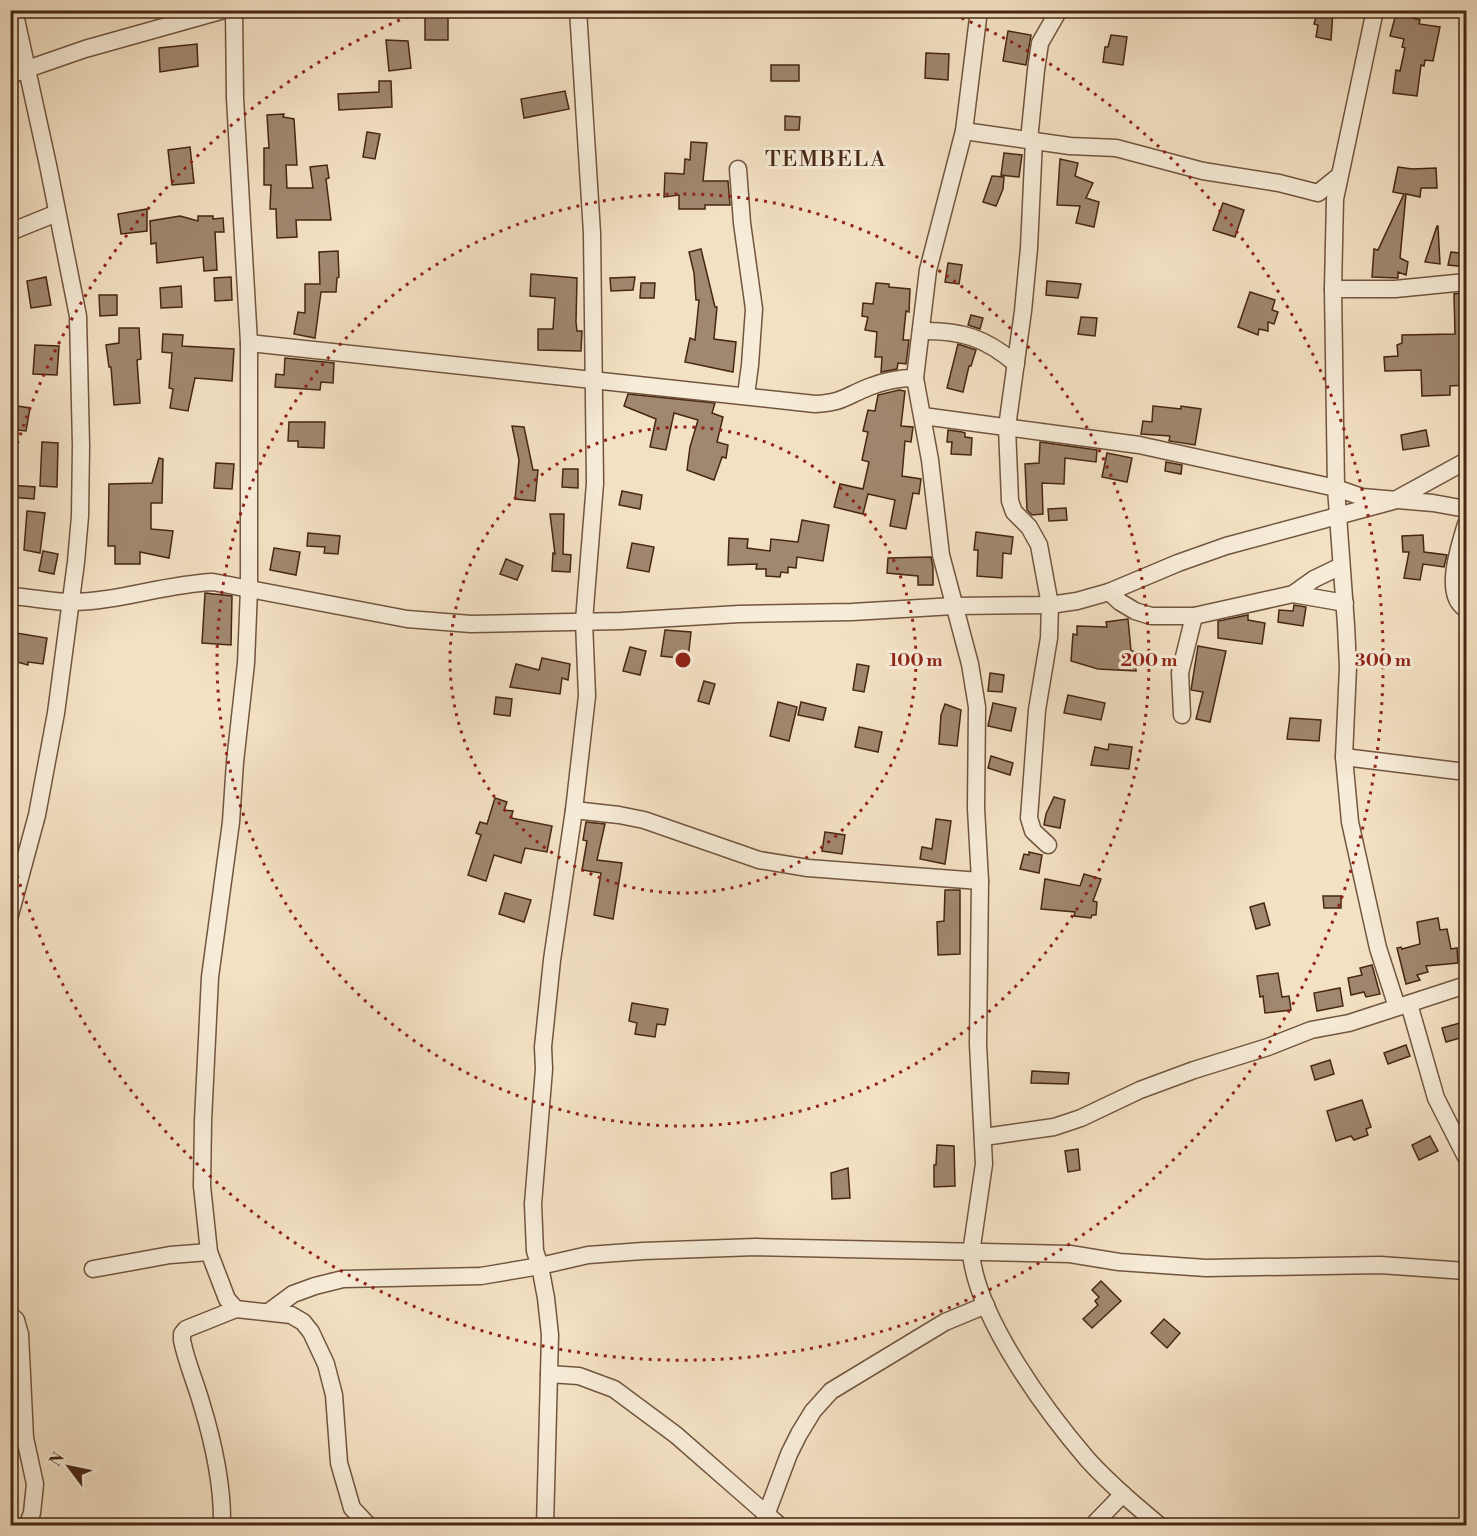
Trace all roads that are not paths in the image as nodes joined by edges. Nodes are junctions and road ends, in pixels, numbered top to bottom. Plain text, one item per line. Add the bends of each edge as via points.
1 (14, 10) edge
2 (224, 10) edge
3 (234, 10) edge
4 (578, 10) edge
5 (979, 10) edge
6 (1059, 10) edge
7 (1375, 10) edge
8 (18, 73) edge
9 (964, 131) junction
10 (1032, 140) junction
11 (738, 169) dead end
12 (1339, 176) junction
13 (1318, 193) junction
14 (57, 213) junction
15 (1334, 221) junction
16 (10, 232) edge
17 (1467, 282) edge
18 (1333, 289) junction
19 (921, 331) junction
20 (249, 343) junction
21 (1016, 364) junction
22 (595, 378) junction
23 (915, 378) junction
24 (746, 395) junction
25 (923, 416) junction
26 (1007, 427) junction
27 (1467, 460) edge
28 (1336, 488) junction
29 (1392, 501) junction
30 (1467, 510) edge
31 (1337, 516) junction
32 (1467, 524) edge
33 (1341, 566) junction
34 (249, 589) junction
35 (1109, 592) junction
36 (1293, 594) junction
37 (10, 596) edge
38 (71, 602) junction
39 (1345, 603) junction
40 (1050, 605) junction
41 (954, 606) junction
42 (1467, 609) edge
43 (1194, 616) junction
44 (584, 621) junction
45 (1182, 715) dead end
46 (1344, 757) junction
47 (1467, 772) edge
48 (574, 810) junction
49 (1048, 845) dead end
50 (980, 881) junction
51 (10, 915) edge
52 (1467, 985) edge
53 (1403, 1005) junction
54 (984, 1137) junction
55 (1467, 1157) edge
56 (209, 1252) junction
57 (971, 1253) junction
58 (540, 1266) junction
59 (93, 1269) dead end
60 (1467, 1271) edge
61 (986, 1305) junction
62 (236, 1310) junction
63 (270, 1311) junction
64 (10, 1314) edge
65 (549, 1374) junction
66 (1123, 1494) junction
67 (352, 1508) junction
68 (764, 1520) edge
69 (27, 1526) edge
70 (222, 1526) edge
71 (353, 1526) edge
72 (369, 1526) edge
73 (545, 1526) edge
74 (780, 1526) edge
75 (1092, 1526) edge
76 (1160, 1526) edge

1 - 8 street
2 - 8 street via 85,49
3 - 20 street
4 - 22 street via 592,233
5 - 9 street
6 - 10 street via 1040,43
7 - 12 street
8 - 14 street
9 - 10 street
9 - 19 street via 928,270
10 - 13 street via 1116,148 1203,171
10 - 21 street via 1029,248
11 - 24 street via 753,309
12 - 13 street
12 - 15 street
13 - 15 street
14 - 16 street
14 - 38 street via 78,316 81,364 80,516
15 - 18 street
17 - 18 street via 1395,289
18 - 28 street
19 - 21 street via 944,330 971,336 995,347
19 - 23 street
20 - 22 street
20 - 34 street
21 - 26 street
22 - 24 street
22 - 44 street via 596,483
23 - 24 street via 881,383 831,403
23 - 25 street
25 - 26 street
25 - 41 street via 941,555
26 - 28 street via 1139,445
26 - 40 street via 1010,501 1039,545
27 - 29 street
28 - 29 street
28 - 31 street
29 - 30 street via 1432,502
29 - 31 street
31 - 33 street
31 - 35 street via 1226,546
32 - 42 street via 1454,575 1457,598
33 - 36 street
33 - 39 street
34 - 38 street via 213,582 194,583
34 - 44 street via 436,622
34 - 56 street via 231,822 210,977 202,1186
35 - 40 street
35 - 43 street via 1135,611 1150,616
36 - 39 street
36 - 43 street
37 - 38 street
38 - 51 street via 37,815
39 - 46 street via 1348,667
40 - 41 street
40 - 49 street via 1029,818 1033,831
41 - 44 street
41 - 50 street via 977,707
43 - 45 street via 1180,673
44 - 48 street via 587,696
46 - 47 street
46 - 53 street via 1350,822 1378,948
48 - 50 street via 644,820 759,860 808,868
48 - 58 street via 543,1047 533,1204 535,1251
50 - 54 street via 978,1044
52 - 53 street
53 - 54 street via 1311,1030 1194,1070 1054,1127
53 - 55 street via 1436,1098
54 - 57 street via 984,1164
56 - 59 street
56 - 62 street via 226,1299
57 - 58 street via 756,1246 588,1255
57 - 60 street via 1070,1254 1206,1268 1380,1265
57 - 61 street
58 - 63 street via 481,1276 343,1280 293,1294
58 - 65 street via 550,1335
61 - 66 street via 1008,1348 1050,1410 1089,1460
61 - 68 street via 945,1322 831,1391 799,1434
62 - 63 street
62 - 70 street via 182,1334 216,1465
63 - 67 street via 303,1322 326,1364 334,1395 339,1463
64 - 69 street via 20,1334 25,1438 35,1484
65 - 68 street via 579,1377 614,1389 676,1435
65 - 73 street
66 - 75 street
66 - 76 street
67 - 71 street
67 - 72 street
68 - 74 street

